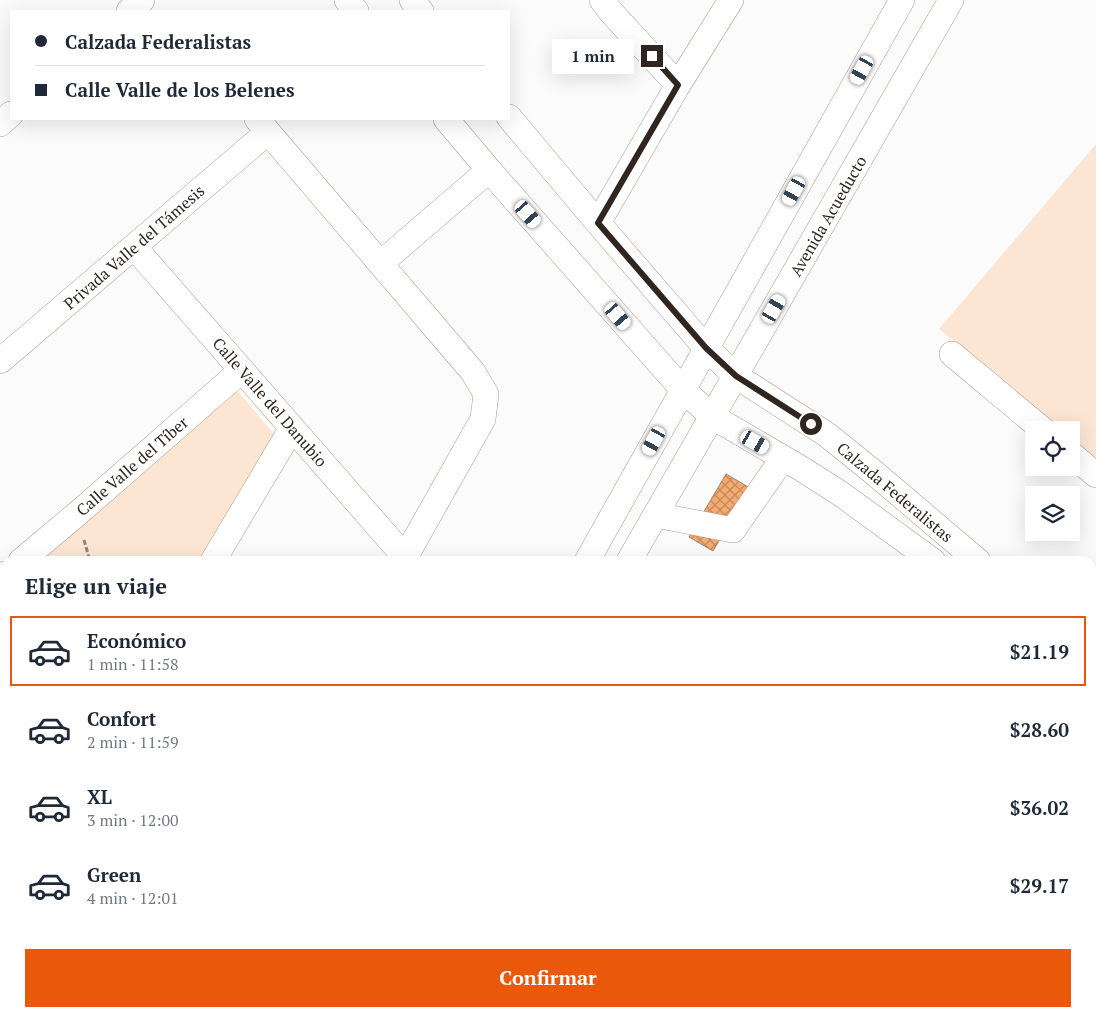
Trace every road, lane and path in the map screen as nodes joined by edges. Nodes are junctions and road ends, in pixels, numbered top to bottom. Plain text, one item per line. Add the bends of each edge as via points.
1 (142, 0) edge
2 (347, 0) edge
3 (412, 0) edge
4 (602, 0) edge
5 (731, 0) edge
6 (902, 0) edge
7 (951, 0) edge
8 (130, 10) edge
9 (355, 10) edge
10 (420, 10) edge
11 (678, 85) junction
12 (10, 115) edge
13 (510, 117) edge
14 (447, 120) edge
15 (0, 124) edge
16 (262, 125) edge
17 (489, 170) junction
18 (598, 223) junction
19 (134, 246) junction
20 (381, 264) junction
21 (706, 348) junction
22 (952, 354) dead end
23 (0, 361) edge
24 (242, 370) junction
25 (736, 376) junction
26 (683, 390) junction
27 (713, 417) junction
28 (1031, 421) edge
29 (292, 428) junction
30 (826, 434) junction
31 (1080, 462) edge
32 (793, 463) junction
33 (1096, 475) edge
34 (656, 515) junction
35 (948, 552) edge
36 (27, 556) edge
37 (216, 556) edge
38 (401, 556) edge
39 (406, 556) edge
40 (590, 556) edge
41 (632, 556) edge
42 (925, 556) edge
43 (961, 556) edge

1 - 8 street
2 - 9 street
3 - 10 street
4 - 11 street
5 - 11 street
6 - 21 street
7 - 25 street, Avenida Acueducto
11 - 18 street
12 - 15 street
13 - 18 street, Calzada Federalistas
14 - 17 street, Calzada Federalistas
16 - 19 street, Privada Valle del Támesis
16 - 20 street
17 - 20 street
17 - 26 street, Calzada Federalistas
18 - 21 street, Calzada Federalistas
19 - 23 street, Privada Valle del Támesis
19 - 24 street, Calle Valle del Danubio
20 - 39 street via 474,372 486,394 483,419
21 - 25 street, Calzada Federalistas
21 - 26 street
22 - 28 street
24 - 29 street, Calle Valle del Danubio
24 - 36 street, Calle Valle del Tíber
25 - 27 street, Avenida Acueducto
25 - 30 street, Calzada Federalistas
26 - 27 street, Calzada Federalistas
26 - 40 street
27 - 32 street, Calzada Federalistas
27 - 34 street, Avenida Acueducto
29 - 37 street
29 - 38 street, Calle Valle del Danubio
30 - 32 street
30 - 35 street, Calzada Federalistas via 872,471
31 - 33 street
32 - 34 street via 734,530
32 - 42 street, Calzada Federalistas
34 - 41 street, Avenida Acueducto
35 - 43 street, Calzada Federalistas

